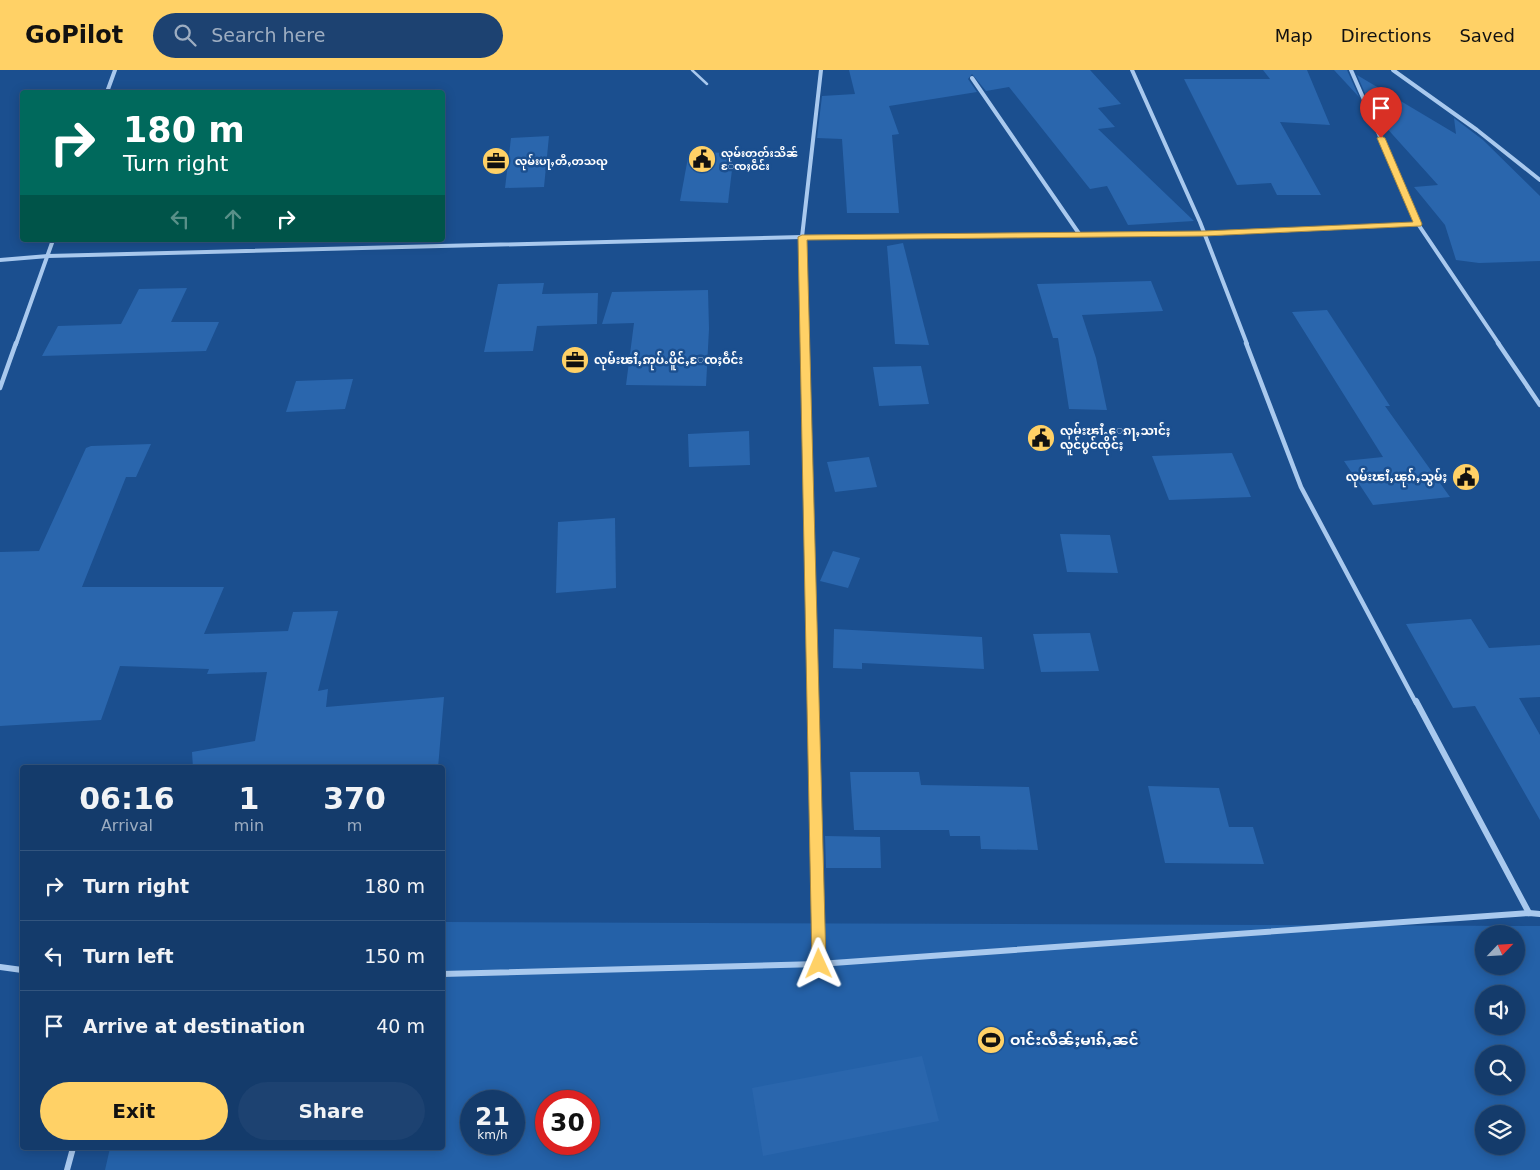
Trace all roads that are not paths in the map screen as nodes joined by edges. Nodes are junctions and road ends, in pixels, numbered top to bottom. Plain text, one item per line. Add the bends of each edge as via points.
1 (115, 70) edge
2 (692, 70) edge
3 (821, 70) edge
4 (1132, 70) edge
5 (1352, 70) edge
6 (1392, 70) edge
7 (972, 78) dead end
8 (707, 84) dead end
9 (108, 90) edge
10 (1540, 180) edge
11 (1418, 224) junction
12 (1204, 234) junction
13 (1080, 235) junction
14 (802, 237) junction
15 (52, 242) edge
16 (48, 256) junction
17 (0, 260) edge
18 (0, 388) edge
19 (1540, 404) edge
20 (1528, 913) junction
21 (1540, 914) edge
22 (819, 964) junction
23 (0, 967) edge
24 (20, 970) edge
25 (445, 974) edge
26 (73, 1150) edge
27 (68, 1170) edge

1 - 9 street
2 - 8 lane
3 - 14 street
4 - 12 street
5 - 11 street
6 - 10 street via 1477,130
7 - 13 street
11 - 12 street
11 - 19 street
12 - 13 street
12 - 20 street via 1301,487
13 - 14 street
14 - 16 street
14 - 22 street
15 - 16 street
16 - 17 street
16 - 18 street
20 - 21 street
20 - 22 street
22 - 25 street
23 - 24 street
26 - 27 street

